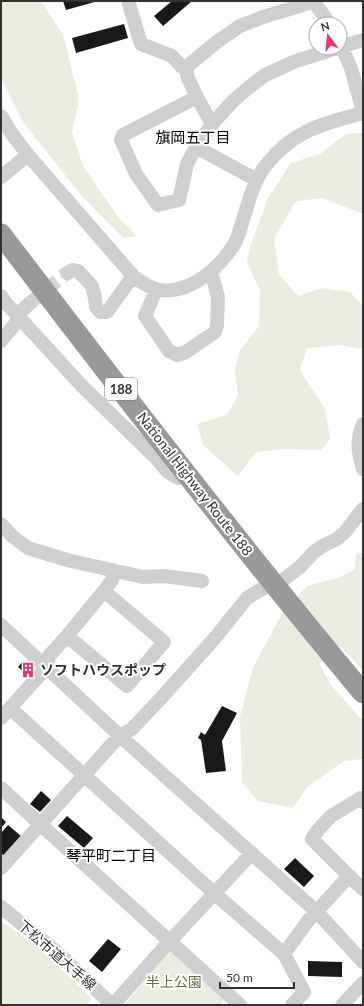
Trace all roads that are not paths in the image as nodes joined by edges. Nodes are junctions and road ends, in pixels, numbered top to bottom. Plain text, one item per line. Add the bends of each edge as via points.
1 (312, 1) edge
2 (132, 2) edge
3 (324, 16) edge
4 (363, 40) edge
5 (348, 43) edge
6 (310, 56) edge
7 (346, 56) edge
8 (186, 69) junction
9 (197, 97) junction
10 (363, 112) edge
11 (1, 116) edge
12 (213, 123) junction
13 (196, 147) junction
14 (28, 155) junction
15 (1, 177) edge
16 (257, 180) junction
17 (1, 234) edge
18 (67, 273) dead end
19 (208, 274) junction
20 (134, 278) junction
21 (156, 290) junction
22 (1, 296) edge
23 (30, 303) tunnel mouth
24 (17, 315) junction
25 (1, 341) edge
26 (363, 424) edge
27 (363, 469) edge
28 (186, 474) junction
29 (363, 509) edge
30 (1, 524) edge
31 (357, 526) edge
32 (115, 571) junction
33 (202, 581) dead end
34 (104, 591) junction
35 (1, 625) edge
36 (67, 636) junction
37 (47, 668) junction
38 (363, 693) edge
39 (6, 713) edge
40 (120, 736) junction
41 (84, 775) junction
42 (1, 788) edge
43 (363, 802) edge
44 (40, 824) junction
45 (252, 853) junction
46 (1, 868) edge
47 (349, 876) junction
48 (363, 888) edge
49 (214, 893) junction
50 (1, 908) edge
51 (317, 912) junction
52 (169, 942) junction
53 (284, 954) junction
54 (363, 962) edge
55 (363, 983) edge
56 (113, 1005) edge
57 (240, 1005) edge
58 (292, 1005) edge
59 (342, 1005) edge

1 - 3 street
1 - 8 street via 240,26
2 - 8 street via 141,44 172,56
4 - 5 street
6 - 12 street via 265,74 233,101
7 - 10 street
8 - 9 street
9 - 12 street
9 - 13 street via 123,135 122,140 136,174 158,205 179,200 187,164
10 - 16 street via 323,124 296,136 281,149
11 - 14 street
12 - 13 street
13 - 16 street
14 - 15 street
14 - 20 street
16 - 19 street via 236,242 223,261
17 - 28 highway, National Highway Route 188 / 188
18 - 20 street via 78,271 92,286 96,307 100,312 107,312
19 - 21 street via 189,286
19 - 21 street via 213,279 218,297 218,325 215,332 186,352 170,352 145,316
20 - 21 street
22 - 24 street
23 - 24 street
24 - 25 street via 16,323
24 - 28 street via 82,386 167,471 178,478
26 - 27 street via 358,442 358,453
28 - 38 highway, National Highway Route 188 / 188
29 - 31 street
30 - 32 street via 28,548
31 - 40 street via 314,552 282,580 247,598 162,697 132,729
32 - 33 street via 143,577 164,576
32 - 34 street
34 - 36 street
34 - 36 street via 164,642 127,686
35 - 37 street
36 - 37 street via 49,656
37 - 39 street
37 - 40 street
39 - 41 street
40 - 41 street
40 - 45 street
41 - 44 street
41 - 49 street
42 - 44 street
43 - 47 street via 361,798 331,816 312,839
44 - 46 street
44 - 52 street
45 - 49 street
45 - 51 street
47 - 48 street
47 - 51 street
49 - 52 street
49 - 53 street
50 - 56 street, 下松市道大手線 via 57,952
51 - 53 street
51 - 54 street
52 - 56 street
52 - 57 street
53 - 58 street via 304,992
55 - 59 street

